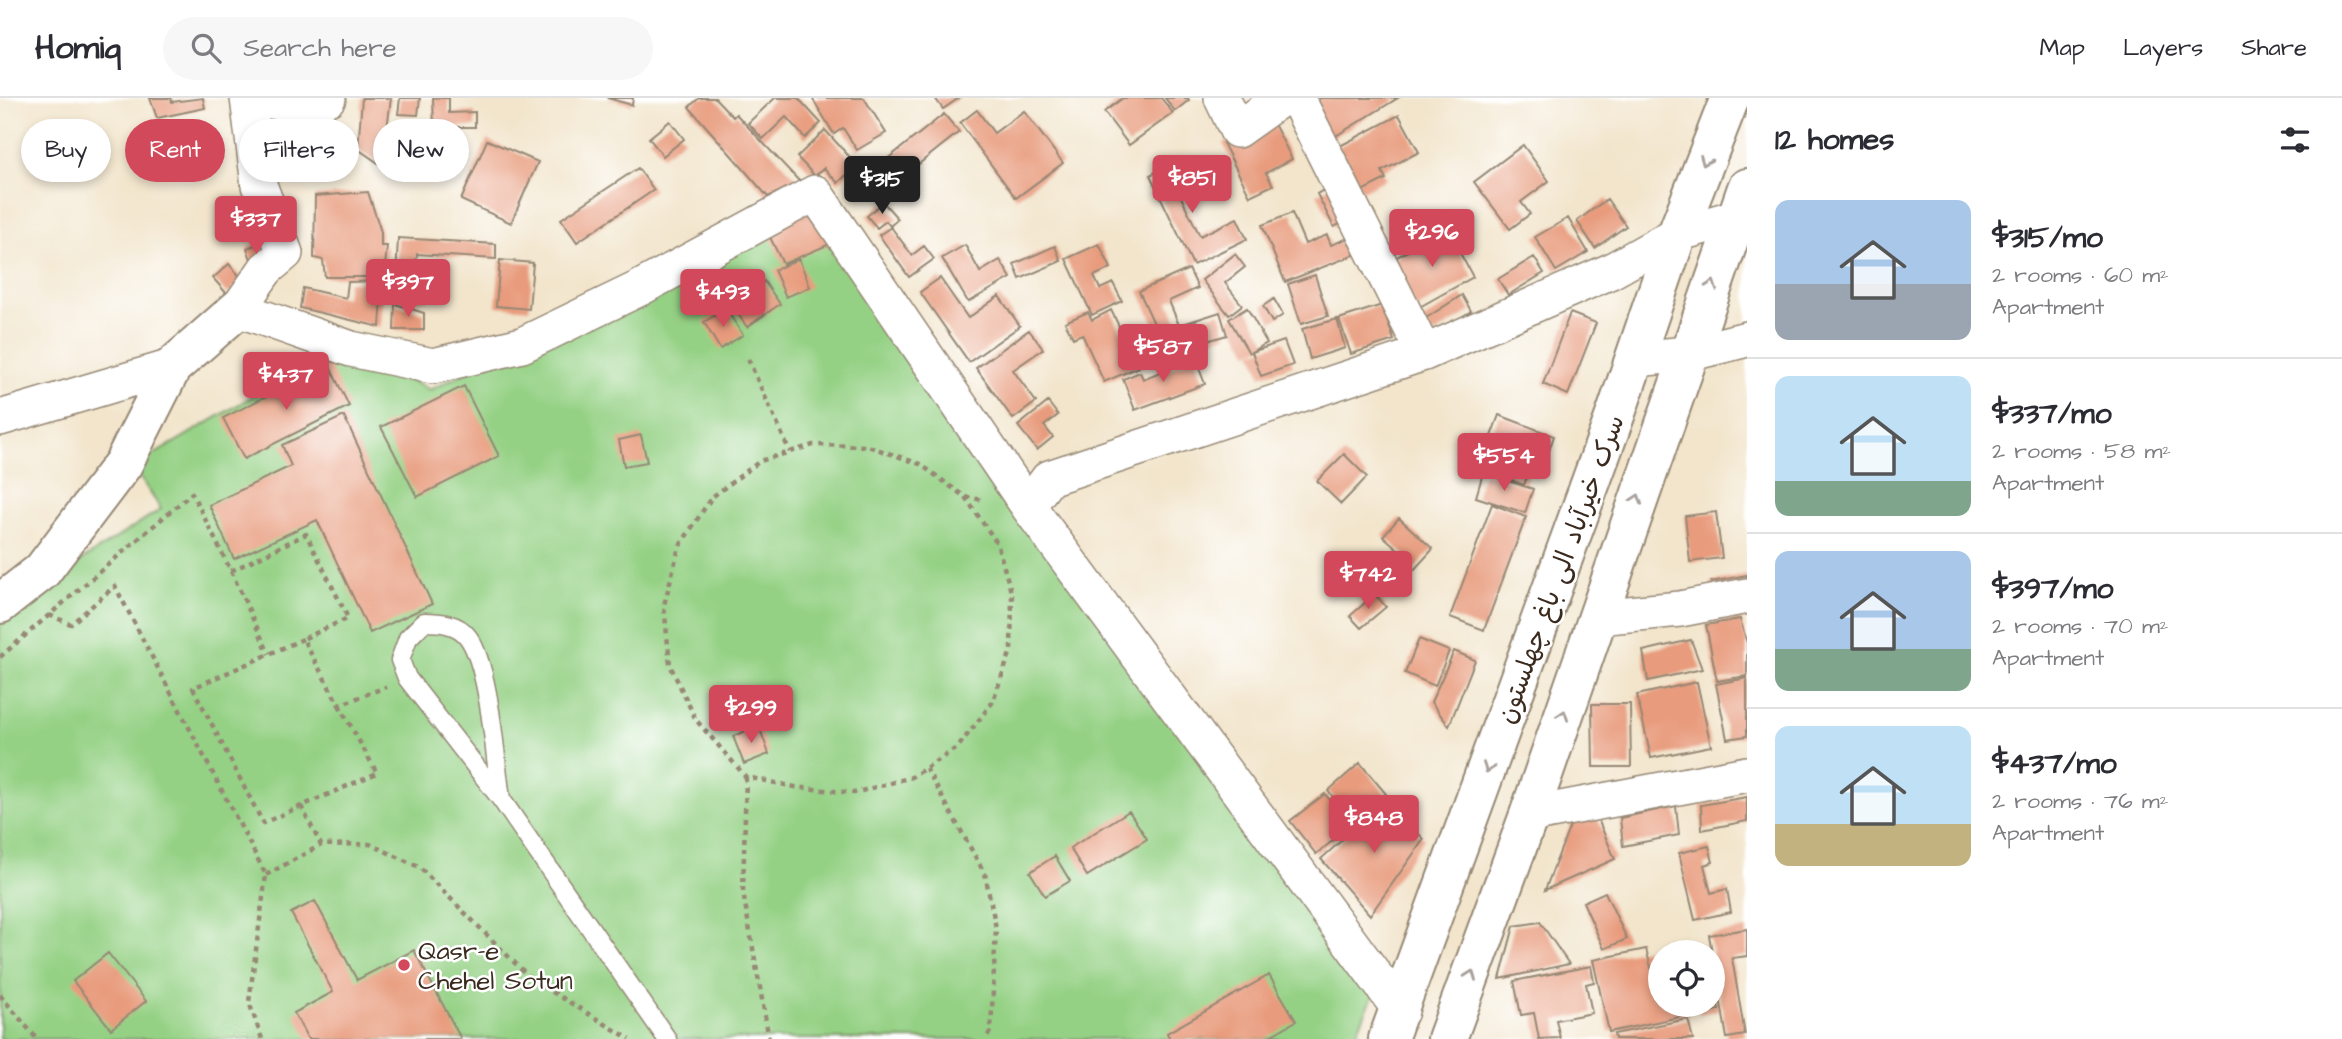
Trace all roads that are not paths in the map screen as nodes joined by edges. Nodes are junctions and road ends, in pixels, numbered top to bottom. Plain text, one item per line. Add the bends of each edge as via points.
1 (250, 98) edge
2 (328, 98) edge
3 (1222, 98) edge
4 (1282, 98) edge
5 (1297, 98) edge
6 (1730, 98) edge
7 (1743, 205) edge
8 (1676, 234) junction
9 (238, 309) junction
10 (1747, 339) edge
11 (1424, 353) junction
12 (1688, 354) junction
13 (1636, 359) junction
14 (172, 367) junction
15 (0, 418) edge
16 (1028, 506) junction
17 (1747, 596) edge
18 (0, 604) edge
19 (1597, 617) junction
20 (1747, 774) edge
21 (501, 799) junction
22 (1529, 815) junction
23 (1394, 1025) edge
24 (667, 1039) edge
25 (1447, 1039) edge

1 - 2 street via 289,103 319,103
1 - 9 street via 259,185 285,253 267,269
3 - 4 street via 1237,130
5 - 11 street
6 -> 8 main road, سرک خیرآباد الی باغ چهلستون
7 - 8 street
12 -> 7 main road
8 - 11 street via 1612,271
8 - 13 main road, سرک خیرآباد الی باغ چهلستون
9 - 14 main road
9 - 16 street via 351,349 433,366 522,345 640,288 815,193
10 - 12 street
11 - 16 street via 1049,478
12 - 13 street
19 -> 12 main road
13 -> 23 main road, سرک خیرآباد الی باغ چهلستون
14 - 15 street
14 - 18 main road via 123,464 42,571
16 - 23 street
17 - 19 street via 1680,609
22 -> 19 main road
20 - 22 street
21 - 21 lane via 481,661 467,635 445,622 424,622 408,638 400,660 407,678
21 - 24 lane
25 -> 22 main road

